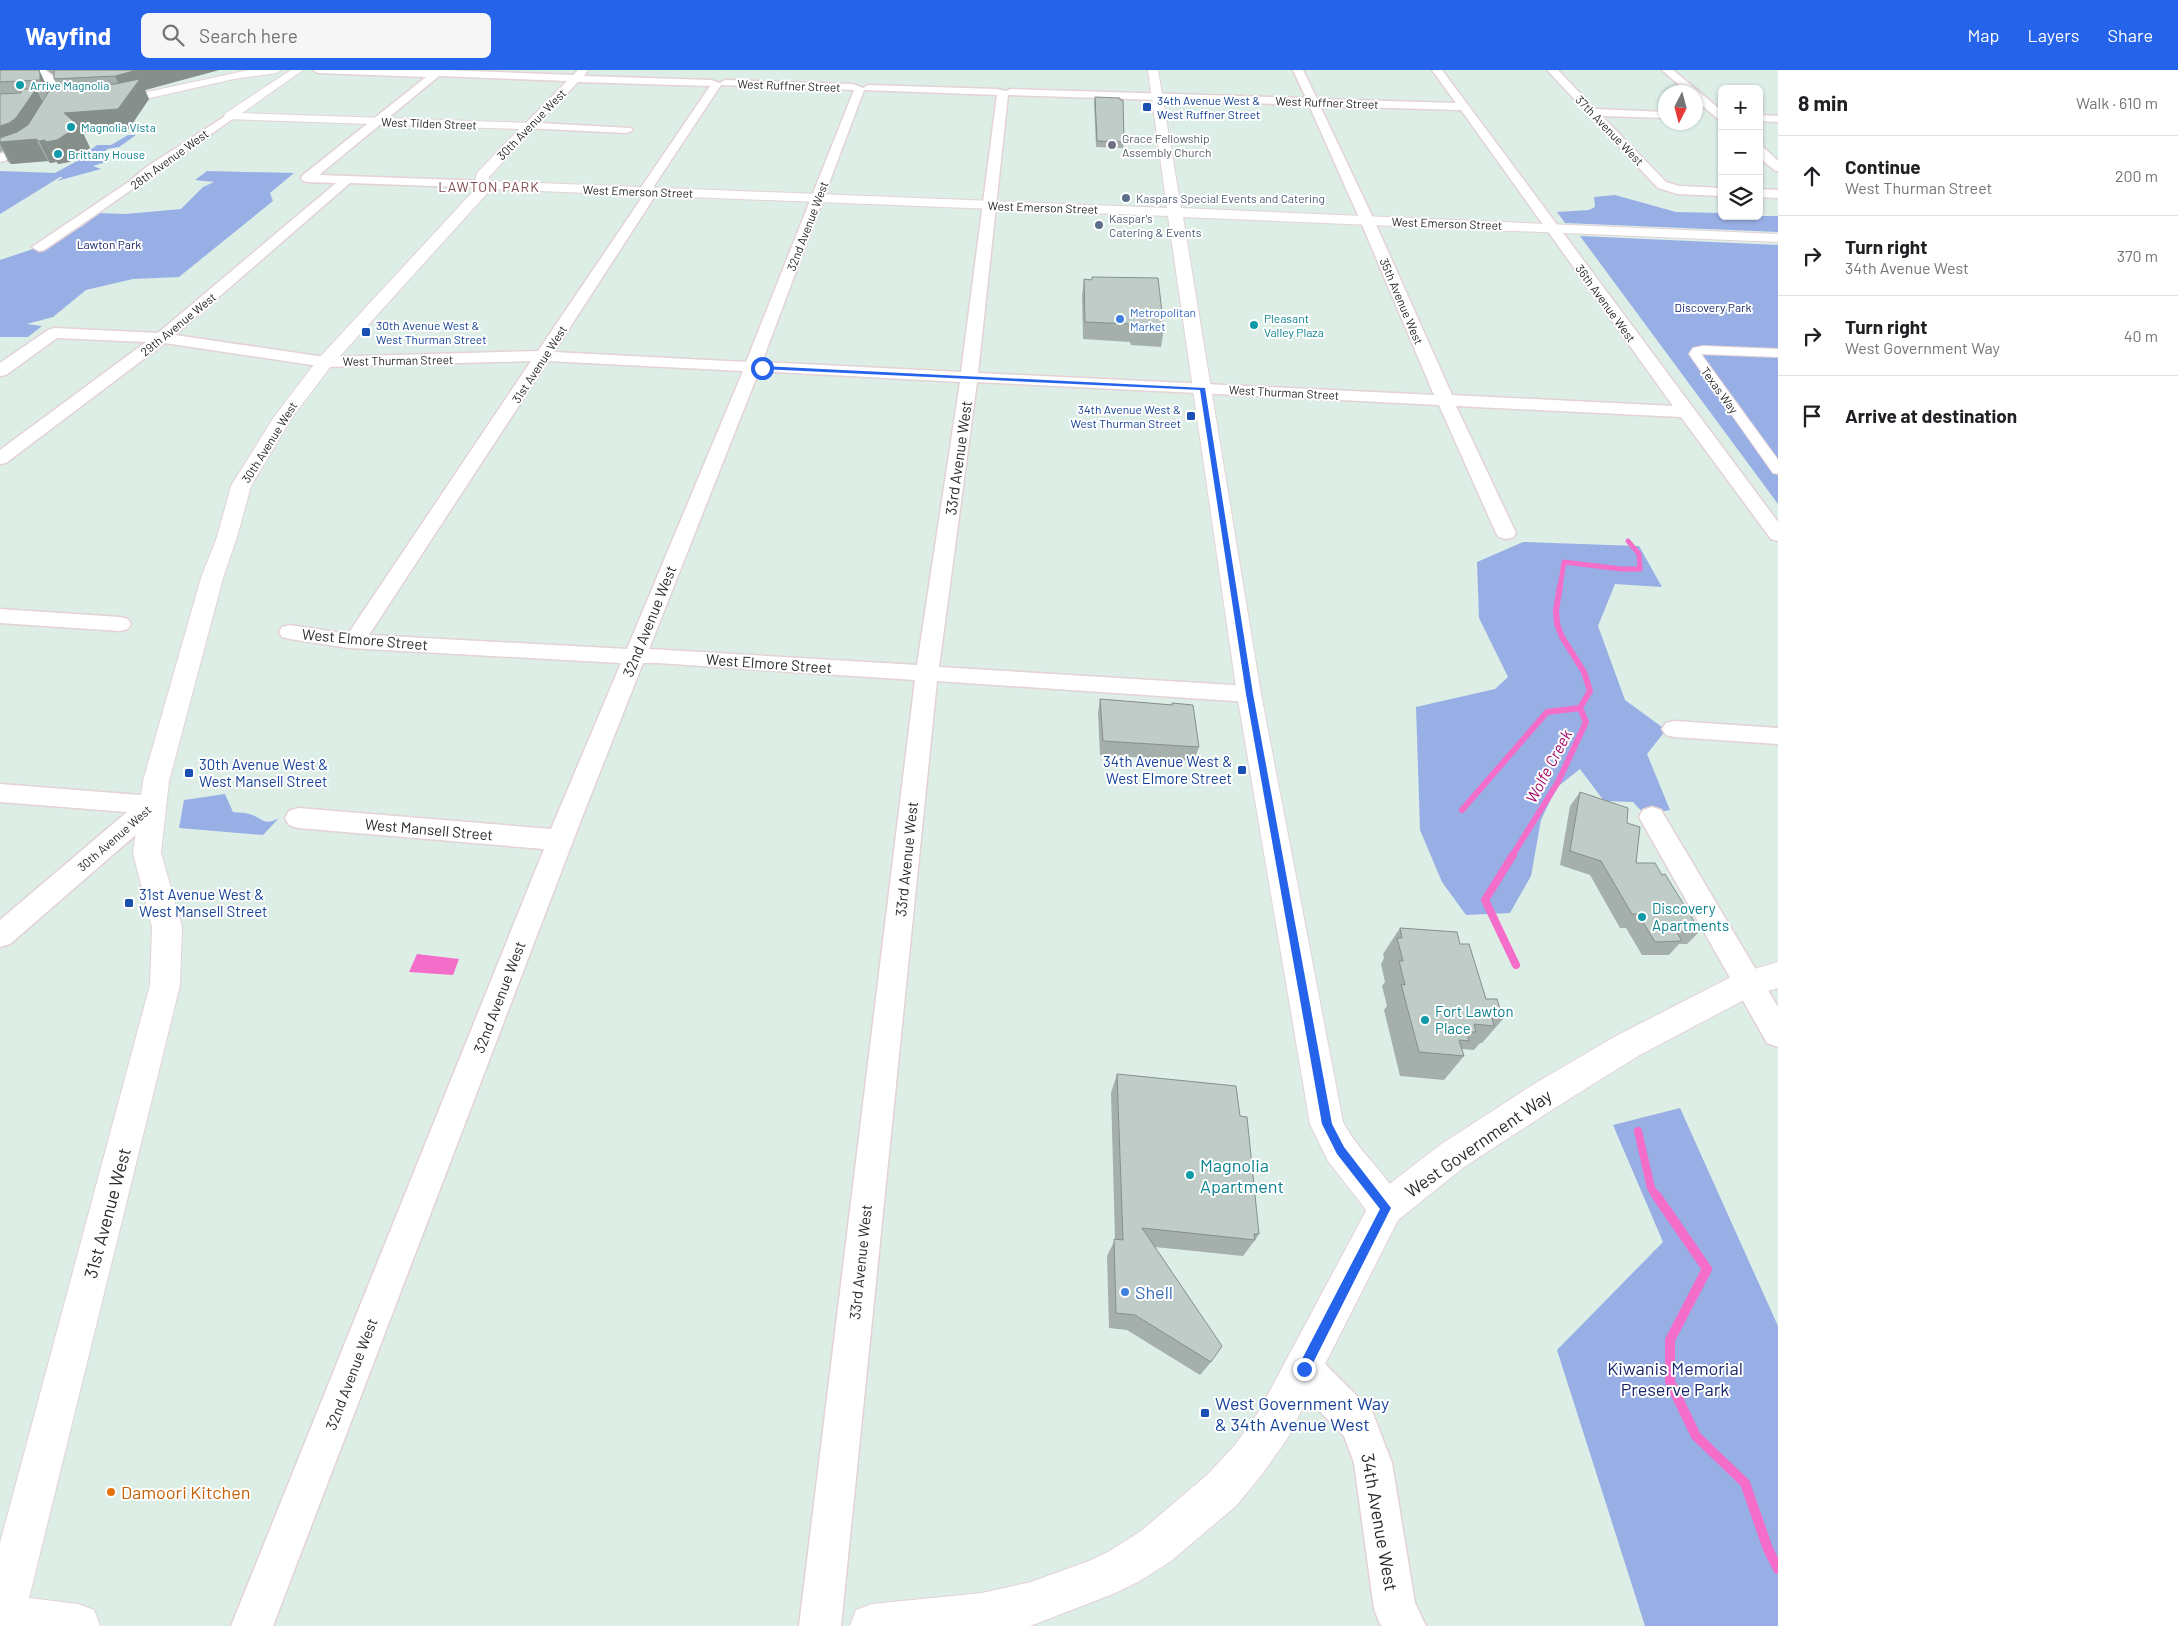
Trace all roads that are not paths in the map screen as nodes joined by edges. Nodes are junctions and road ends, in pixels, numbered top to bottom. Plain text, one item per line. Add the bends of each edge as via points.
1 (38, 70) edge
2 (276, 70) edge
3 (298, 70) edge
4 (318, 70) edge
5 (584, 70) edge
6 (726, 70) edge
7 (1153, 70) edge
8 (1298, 70) edge
9 (1437, 70) edge
10 (1552, 70) edge
11 (1667, 70) edge
12 (438, 73) edge
13 (575, 78) junction
14 (718, 83) junction
15 (861, 85) junction
16 (1684, 85) edge
17 (1004, 89) junction
18 (1158, 97) junction
19 (1703, 101) edge
20 (1312, 102) junction
21 (99, 103) edge
22 (61, 104) junction
23 (45, 105) edge
24 (1462, 107) junction
25 (1593, 112) junction
26 (1718, 114) edge
27 (1658, 115) edge
28 (230, 116) junction
29 (1703, 116) dead end
30 (1718, 117) edge
31 (1763, 118) edge
32 (1778, 119) edge
33 (378, 121) junction
34 (529, 126) junction
35 (628, 130) dead end
36 (1763, 153) edge
37 (0, 158) edge
38 (1778, 166) edge
39 (348, 179) junction
40 (487, 185) junction
41 (648, 192) junction
42 (1718, 192) edge
43 (1763, 193) edge
44 (1778, 194) edge
45 (818, 198) junction
46 (988, 204) junction
47 (1175, 212) junction
48 (1367, 220) junction
49 (1553, 228) junction
50 (1778, 238) edge
51 (39, 246) dead end
52 (162, 338) junction
53 (1778, 353) edge
54 (544, 356) junction
55 (325, 362) junction
56 (753, 367) junction
57 (0, 372) edge
58 (970, 377) junction
59 (1202, 388) junction
60 (1445, 400) junction
61 (1685, 412) junction
62 (0, 459) edge
63 (1778, 470) edge
64 (1506, 533) dead end
65 (1778, 536) edge
66 (0, 616) edge
67 (120, 624) dead end
68 (290, 632) dead end
69 (355, 640) junction
70 (634, 656) junction
71 (927, 673) junction
72 (1250, 694) junction
73 (1674, 729) dead end
74 (1778, 736) edge
75 (0, 793) edge
76 (153, 805) junction
77 (1652, 817) dead end
78 (298, 818) dead end
79 (560, 840) junction
80 (0, 936) edge
81 (1778, 975) edge
82 (1748, 983) junction
83 (1778, 1034) edge
84 (1386, 1208) junction
85 (1304, 1369) junction
86 (1, 1617) edge
87 (1400, 1617) edge
88 (78, 1626) edge
89 (252, 1626) edge
90 (820, 1626) edge
91 (872, 1626) edge

1 - 22 street via 53,83
2 - 21 street via 242,73 151,95
3 - 28 street, 28th Avenue West
4 - 12 street, West Ruffner Street
5 - 13 street, 30th Avenue West
6 - 14 street, 31st Avenue West
7 - 18 street
8 - 20 street, 35th Avenue West
9 - 24 street, 36th Avenue West
10 - 25 street, 37th Avenue West
11 - 16 street
12 - 13 street, West Ruffner Street
12 - 33 street
13 - 14 street, West Ruffner Street
13 - 34 street, 30th Avenue West
14 - 15 street, West Ruffner Street
14 - 41 street, 31st Avenue West via 648,186
15 - 17 street, West Ruffner Street
15 - 45 street, 32nd Avenue West
17 - 18 street, West Ruffner Street
17 - 46 street, 33rd Avenue West
18 - 20 street, West Ruffner Street
18 - 47 street
19 - 26 street
20 - 24 street, West Ruffner Street
20 - 48 street, 35th Avenue West
22 - 23 street
22 - 37 street via 34,143
24 - 49 street, 36th Avenue West
25 - 27 street
25 - 42 street, 37th Avenue West via 1662,185
28 - 33 street, West Tilden Street
28 - 51 street, 28th Avenue West
29 - 30 street
31 - 32 street
33 - 34 street, West Tilden Street
33 - 39 street, West Emerson Street via 307,178
34 - 35 street, West Tilden Street
34 - 40 street, 30th Avenue West via 482,176
36 - 38 street
39 - 40 street, West Emerson Street
39 - 52 street, 29th Avenue West
40 - 41 street, West Emerson Street
40 - 55 street, 30th Avenue West
41 - 45 street, West Emerson Street
41 - 54 street, 31st Avenue West via 649,196
43 - 44 street
45 - 46 street, West Emerson Street
45 - 56 street, 32nd Avenue West
46 - 47 street, West Emerson Street
46 - 58 street, 33rd Avenue West
47 - 48 street, West Emerson Street
47 - 59 street
48 - 49 street, West Emerson Street
48 - 60 street, 35th Avenue West
49 - 50 street, West Emerson Street
49 - 61 street, 36th Avenue West
52 - 55 street, West Thurman Street
52 - 57 street, West Thurman Street via 54,333
52 - 62 street, 29th Avenue West
53 - 63 street, Texas Way via 1703,350 1695,354
54 - 55 street, West Thurman Street
54 - 56 street, West Thurman Street
54 - 69 street, 31st Avenue West
55 - 76 street, 30th Avenue West via 283,417 241,486 198,625 156,781
56 - 58 street, West Thurman Street
56 - 70 street, 32nd Avenue West
58 - 59 street, West Thurman Street
58 - 71 street, 33rd Avenue West
59 - 60 street, West Thurman Street
59 - 72 street
60 - 61 street, West Thurman Street
60 - 64 street, 35th Avenue West
61 - 65 street, 36th Avenue West
66 - 67 street
68 - 69 street, West Elmore Street
69 - 70 street, West Elmore Street
70 - 71 street, West Elmore Street
70 - 79 street, 32nd Avenue West
71 - 72 street, West Elmore Street
71 - 90 street, 33rd Avenue West
72 - 84 street via 1327,1124 1340,1150
73 - 74 street
75 - 76 street
76 - 80 street, 30th Avenue West
76 - 86 street, 31st Avenue West via 148,853 167,927 165,984
77 - 82 street
78 - 79 street, West Mansell Street
79 - 89 street, 32nd Avenue West
81 - 82 street, West Government Way
82 - 83 street
82 - 84 street, West Government Way via 1636,1040 1546,1095 1452,1156
84 - 85 street, West Government Way
85 - 87 street, 34th Avenue West via 1359,1424 1373,1462
85 - 91 street, West Government Way via 1250,1459 1222,1490 1156,1546 1123,1567 1031,1604 982,1615
86 - 88 street

